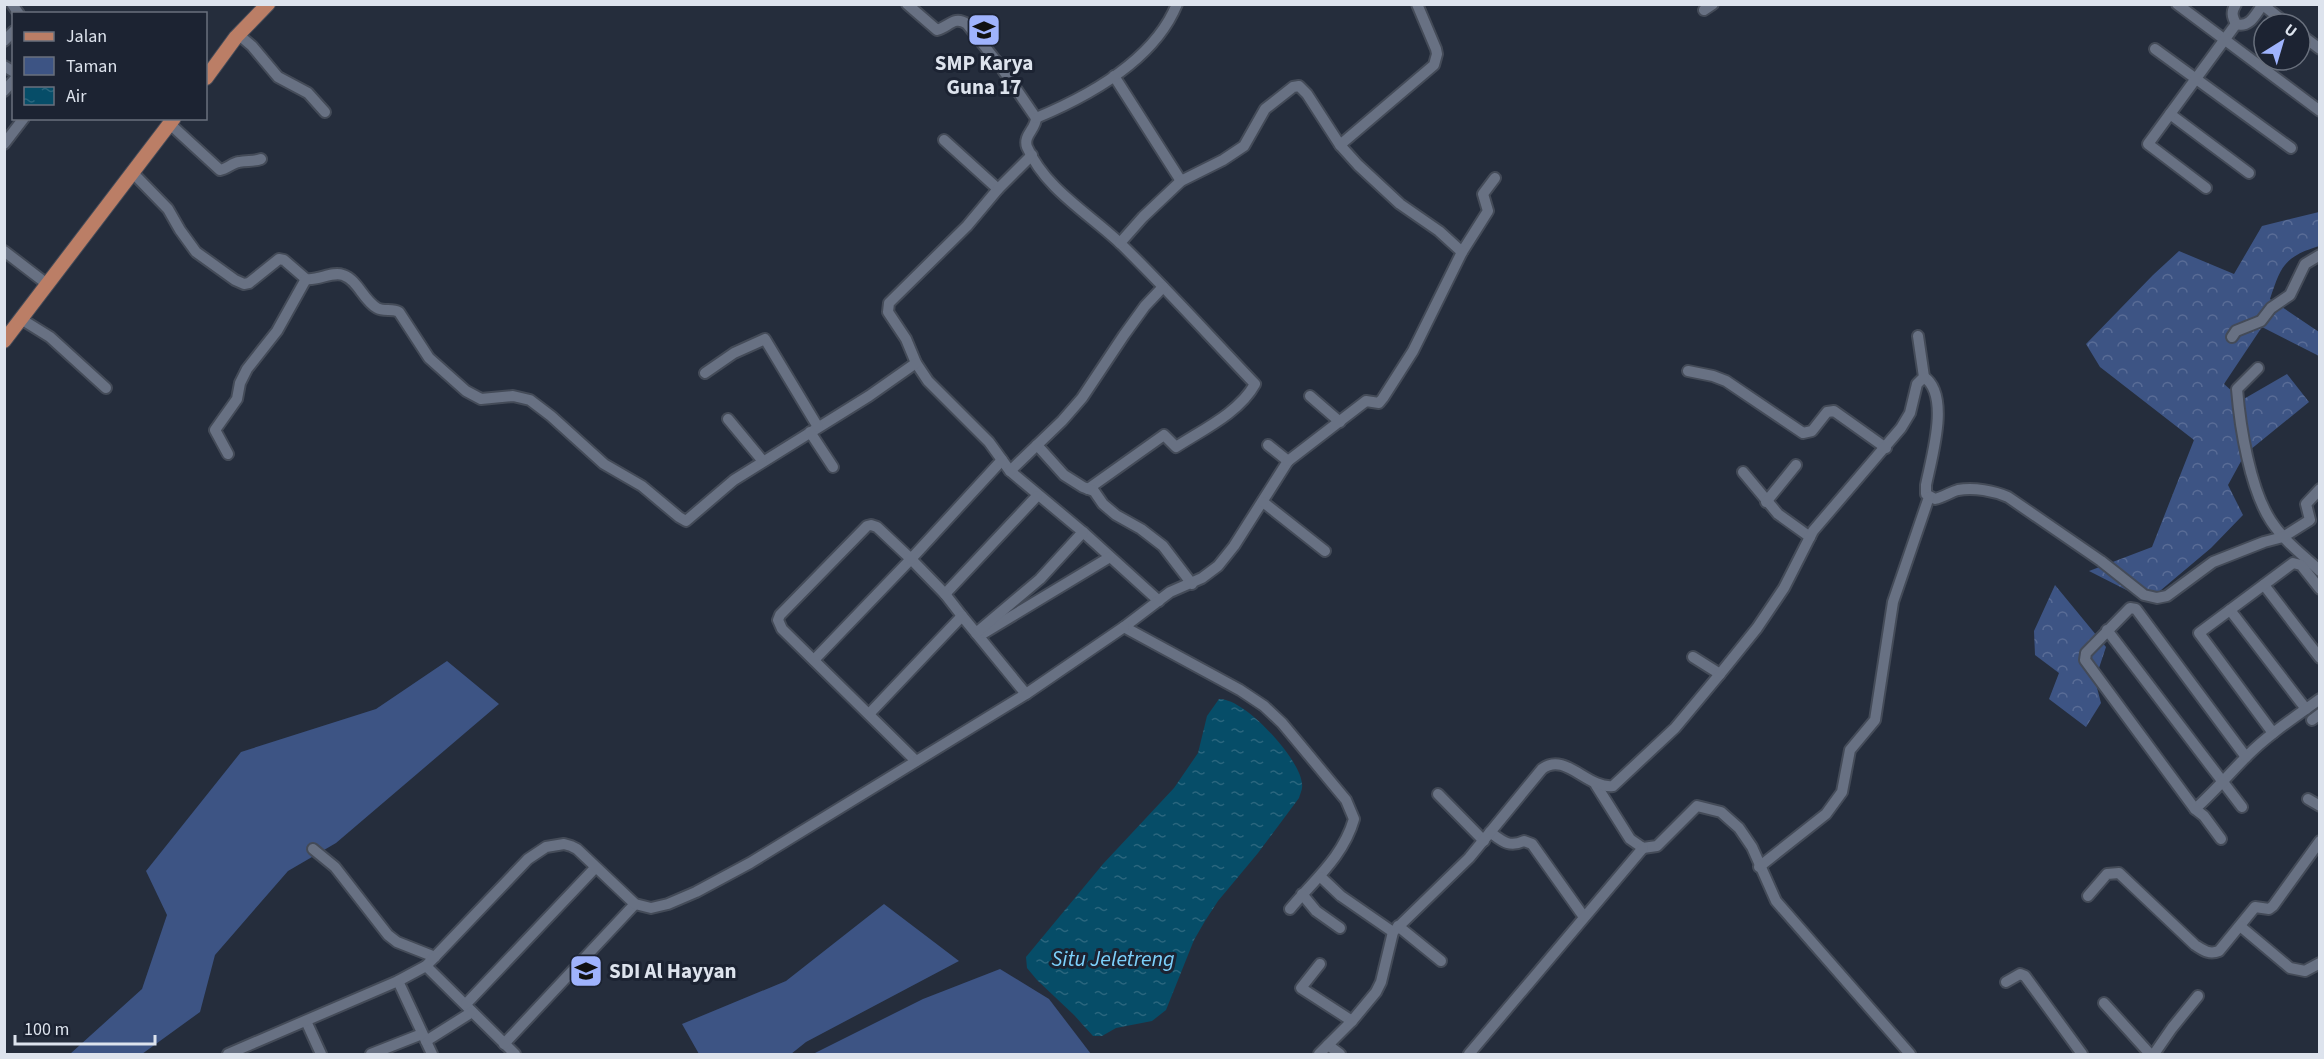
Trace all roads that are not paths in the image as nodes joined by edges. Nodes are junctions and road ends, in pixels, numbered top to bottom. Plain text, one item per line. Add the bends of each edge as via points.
1 (268, 4) edge
2 (907, 4) edge
3 (1177, 4) edge
4 (1417, 4) edge
5 (2177, 4) edge
6 (2236, 4) edge
7 (2263, 5) edge
8 (2236, 24) junction
9 (239, 35) junction
10 (2224, 40) junction
11 (2155, 49) dead end
12 (1114, 76) junction
13 (207, 77) edge
14 (2196, 78) junction
15 (2319, 111) edge
16 (326, 112) dead end
17 (2170, 114) junction
18 (1036, 118) junction
19 (22, 120) edge
20 (173, 120) edge
21 (944, 140) dead end
22 (4, 144) edge
23 (1340, 145) junction
24 (2291, 148) dead end
25 (1032, 155) junction
26 (261, 159) dead end
27 (132, 172) junction
28 (2249, 173) dead end
29 (1495, 178) dead end
30 (1181, 182) junction
31 (2205, 188) dead end
32 (998, 189) junction
33 (1120, 243) junction
34 (4, 251) edge
35 (1462, 252) junction
36 (2319, 255) edge
37 (306, 279) junction
38 (47, 284) junction
39 (1164, 287) junction
40 (21, 319) junction
41 (1918, 336) dead end
42 (2232, 337) dead end
43 (4, 341) edge
44 (916, 363) junction
45 (2258, 368) dead end
46 (1688, 371) dead end
47 (705, 373) dead end
48 (1924, 377) junction
49 (106, 388) dead end
50 (1310, 396) dead end
51 (728, 419) dead end
52 (1340, 422) junction
53 (814, 430) junction
54 (1037, 445) junction
55 (1268, 445) dead end
56 (1886, 448) junction
57 (228, 454) dead end
58 (762, 460) junction
59 (1002, 460) junction
60 (1288, 461) junction
61 (1796, 465) dead end
62 (832, 467) dead end
63 (1010, 471) junction
64 (1743, 472) dead end
65 (1088, 489) junction
66 (2319, 489) edge
67 (1037, 496) junction
68 (1929, 497) junction
69 (1263, 502) junction
70 (1766, 502) junction
71 (1083, 532) junction
72 (1810, 537) junction
73 (2283, 537) junction
74 (1324, 551) dead end
75 (1110, 557) junction
76 (912, 559) junction
77 (2319, 571) edge
78 (1192, 584) junction
79 (2264, 585) junction
80 (2319, 589) edge
81 (945, 594) junction
82 (1159, 601) junction
83 (2230, 610) junction
84 (962, 616) junction
85 (1124, 627) junction
86 (2107, 630) junction
87 (977, 634) junction
88 (1694, 657) dead end
89 (2319, 658) edge
90 (814, 660) junction
91 (1720, 674) junction
92 (1026, 694) junction
93 (2319, 699) edge
94 (2306, 709) junction
95 (868, 714) junction
96 (2273, 732) junction
97 (2246, 757) junction
98 (916, 761) junction
99 (1596, 784) junction
100 (2223, 784) junction
101 (1438, 794) dead end
102 (2308, 799) dead end
103 (2319, 806) edge
104 (2242, 807) dead end
105 (2196, 809) junction
106 (1487, 836) junction
107 (2221, 839) dead end
108 (2319, 841) edge
109 (1643, 848) junction
110 (313, 849) dead end
111 (1759, 867) junction
112 (595, 868) junction
113 (1321, 877) junction
114 (1302, 894) junction
115 (2088, 896) dead end
116 (634, 904) junction
117 (1290, 909) dead end
118 (1584, 917) junction
119 (2240, 926) junction
120 (1340, 928) dead end
121 (1396, 929) junction
122 (435, 957) junction
123 (1441, 961) dead end
124 (2319, 963) edge
125 (1320, 964) dead end
126 (426, 966) junction
127 (398, 981) junction
128 (2006, 982) dead end
129 (2198, 996) dead end
130 (2104, 1003) dead end
131 (469, 1008) junction
132 (306, 1021) junction
133 (1352, 1021) junction
134 (424, 1037) junction
135 (504, 1044) junction
136 (1328, 1045) junction
137 (228, 1054) edge
138 (321, 1054) edge
139 (371, 1054) edge
140 (432, 1054) edge
141 (515, 1054) edge
142 (1319, 1054) edge
143 (1340, 1054) edge
144 (1468, 1054) edge
145 (1910, 1054) edge
146 (2082, 1054) edge
147 (2152, 1054) edge

1 - 9 main road
2 - 18 street via 937,30 954,21 967,24
3 - 12 street via 1154,42
4 - 23 street via 1436,49 1434,65
5 - 10 street
6 - 8 street via 2232,17
7 - 8 street via 2248,24
8 - 10 street
9 - 13 main road
9 - 16 street via 278,77 308,93
10 - 14 street
10 - 15 street
11 - 14 street
12 - 18 street
12 - 30 street
14 - 17 street
14 - 24 street
17 - 28 street
17 - 31 street via 2148,144
18 - 25 street via 1026,141
19 - 22 street
20 - 26 street via 220,170 238,162
20 - 27 main road
21 - 32 street
23 - 30 street via 1307,93 1299,86 1293,87 1265,109 1244,146
23 - 35 street via 1393,198
25 - 32 street
25 - 33 street via 1053,184
27 - 37 street via 168,209 196,252 235,280 249,283 279,259
27 - 38 main road
29 - 35 street via 1483,194 1488,211
30 - 33 street
32 - 44 street via 967,226 889,303 889,315 906,339
33 - 39 street
34 - 38 street
35 - 52 street via 1422,333 1383,398 1379,403 1366,401
36 - 42 street via 2306,264 2290,295 2260,321 2236,331
37 - 57 street via 277,331 247,369 237,399 215,430
37 - 58 street via 338,274 348,277 374,306 399,312 429,358 466,391 482,399 513,396 530,400 604,464 642,486 683,520
38 - 40 main road
39 - 54 street via 1145,306 1082,398
39 - 65 street via 1255,384 1232,410 1176,447 1164,435
40 - 43 main road
40 - 49 street via 50,337
41 - 48 street
44 - 53 street
44 - 59 street
45 - 73 street via 2238,386 2237,394 2252,474 2267,513
46 - 56 street via 1726,381 1803,433 1812,431 1827,412 1834,411
47 - 53 street via 734,353 765,339
48 - 56 street via 1917,384 1910,413
48 - 68 street via 1935,392 1938,414 1926,485
50 - 52 street
51 - 58 street
52 - 60 street
53 - 58 street
53 - 62 street
54 - 63 street
54 - 65 street via 1064,475
55 - 60 street
56 - 72 street
59 - 63 street
59 - 76 street
60 - 69 street
61 - 70 street
63 - 67 street
64 - 70 street
65 - 78 street via 1163,546
66 - 73 street via 2306,504 2310,520
67 - 71 street
67 - 81 street
68 - 73 street via 1935,499 1969,489 2008,497 2151,598 2167,596 2213,562
68 - 111 street via 1893,602 1875,720 1850,750 1842,792 1826,814
69 - 74 street
69 - 78 street via 1218,566
70 - 72 street via 1790,525
71 - 75 street
71 - 87 street via 1040,579
72 - 91 street via 1784,588
73 - 77 street
75 - 82 street
75 - 87 street
76 - 81 street
76 - 90 street
76 - 90 street via 877,527 862,529 778,620 782,629
78 - 82 street
79 - 80 street via 2297,562
79 - 83 street
79 - 89 street
81 - 84 street
82 - 85 street
83 - 94 street
83 - 96 street via 2199,633
84 - 87 street
84 - 95 street
85 - 92 street
85 - 113 street via 1253,698 1282,723 1346,800 1354,819 1351,831
86 - 97 street via 2130,608 2136,609
86 - 100 street
86 - 105 street via 2086,653 2085,660
87 - 92 street
88 - 91 street
90 - 95 street
91 - 99 street via 1675,728 1618,782 1607,787
92 - 98 street
93 - 94 street
94 - 96 street
95 - 98 street
96 - 97 street
97 - 100 street
98 - 116 street via 696,892 656,907
99 - 106 street via 1560,764 1548,765
99 - 109 street via 1630,839
100 - 104 street
100 - 105 street
101 - 106 street
102 - 103 street
105 - 107 street
106 - 118 street via 1509,845 1532,844
106 - 121 street
108 - 119 street via 2273,906 2255,906
109 - 111 street via 1657,846 1697,806 1721,812 1739,828
109 - 118 street
110 - 122 street via 335,867 388,935
111 - 145 street via 1776,901
112 - 116 street
112 - 122 street via 571,846 546,847 528,860
112 - 131 street
113 - 114 street
113 - 121 street via 1361,911
114 - 117 street
114 - 120 street via 1316,911
115 - 119 street via 2107,874 2119,873 2195,945 2210,953 2219,951
116 - 135 street
118 - 144 street
119 - 124 street via 2290,968 2305,971
121 - 123 street
121 - 133 street via 1381,982
122 - 126 street
125 - 133 street via 1300,988
126 - 127 street
126 - 131 street
127 - 132 street
127 - 134 street
128 - 146 street via 2016,975 2025,976
129 - 147 street
130 - 147 street
131 - 134 street
131 - 135 street
132 - 137 street
132 - 138 street
133 - 136 street
134 - 139 street
134 - 140 street
135 - 141 street
136 - 142 street
136 - 143 street

